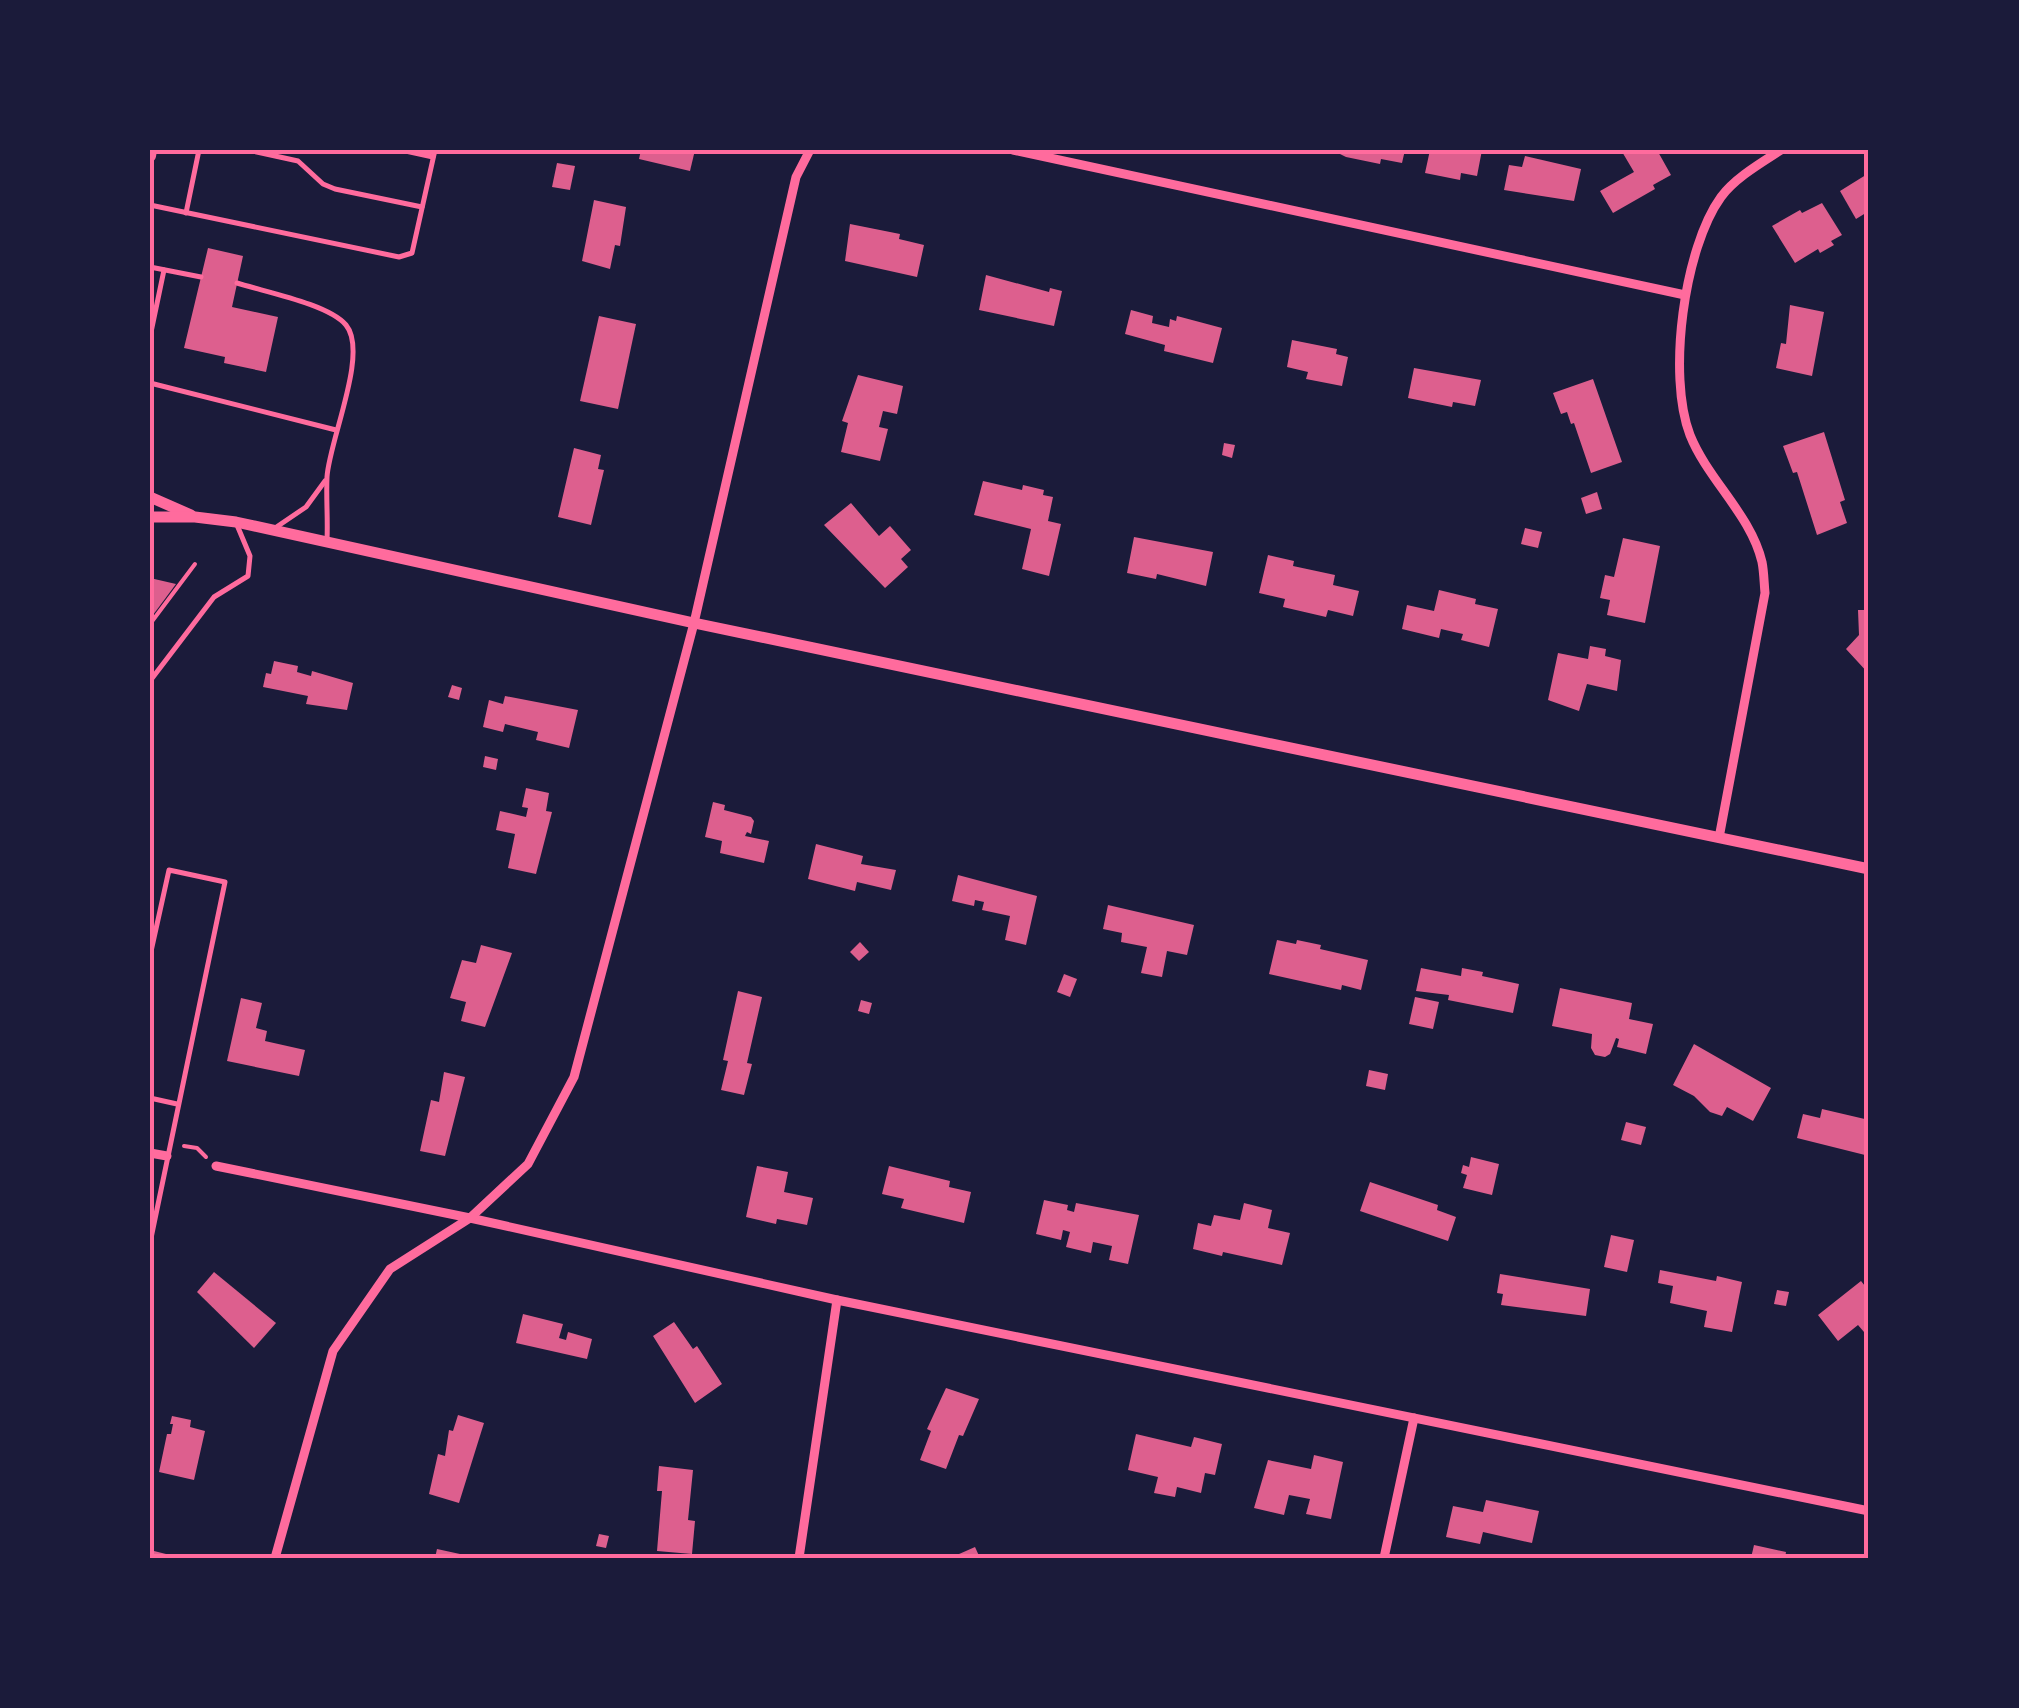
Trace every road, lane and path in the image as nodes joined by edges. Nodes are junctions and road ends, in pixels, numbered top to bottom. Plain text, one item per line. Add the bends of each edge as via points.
1 (199, 150) edge
2 (248, 150) edge
3 (401, 150) edge
4 (810, 150) edge
5 (1013, 150) edge
6 (1781, 150) edge
7 (434, 154) edge
8 (150, 205) edge
9 (422, 207) junction
10 (186, 213) junction
11 (150, 267) edge
12 (164, 270) junction
13 (201, 277) dead end
14 (237, 283) dead end
15 (1684, 295) junction
16 (150, 337) edge
17 (150, 382) edge
18 (336, 430) junction
19 (327, 479) junction
20 (150, 497) edge
21 (150, 517) edge
22 (195, 517) junction
23 (236, 522) junction
24 (272, 530) junction
25 (327, 541) junction
26 (195, 564) dead end
27 (694, 623) junction
28 (150, 624) edge
29 (150, 681) edge
30 (1718, 838) junction
31 (1869, 869) edge
32 (150, 956) edge
33 (150, 1098) edge
34 (177, 1104) junction
35 (170, 1143) junction
36 (150, 1153) edge
37 (167, 1156) junction
38 (216, 1166) joint
39 (470, 1218) junction
40 (150, 1243) edge
41 (837, 1300) junction
42 (1414, 1418) junction
43 (1869, 1511) edge
44 (275, 1558) edge
45 (799, 1558) edge
46 (1384, 1558) edge

1 - 10 lane
2 - 9 lane via 298,161 334,189
3 - 7 lane
4 - 27 street via 796,177
5 - 15 street
6 - 15 street via 1723,194 1702,228
7 - 9 lane
8 - 10 lane
9 - 10 lane via 412,253 398,257
11 - 12 lane
12 - 13 lane
12 - 16 lane
14 - 18 lane via 328,312 346,326 354,342 352,371
15 - 30 street via 1682,399 1689,432 1747,527 1762,561 1765,593
17 - 18 lane
18 - 19 lane
19 - 24 lane via 306,507
19 - 25 lane
20 - 22 street
21 - 22 street
22 - 23 street
23 - 24 street
23 - 29 lane via 250,556 248,576 214,596
24 - 25 street
25 - 27 street
26 - 28 path
27 - 30 street
27 - 39 street via 574,1078 528,1164
30 - 31 street
32 - 34 lane via 169,870 225,882
33 - 34 lane
34 - 35 lane
35 - 37 lane
35 - 38 path via 196,1148
36 - 37 street
37 - 40 lane
38 - 39 street
39 - 41 street
39 - 44 street via 390,1269 334,1351
41 - 42 street
41 - 45 street
42 - 43 street
42 - 46 street

